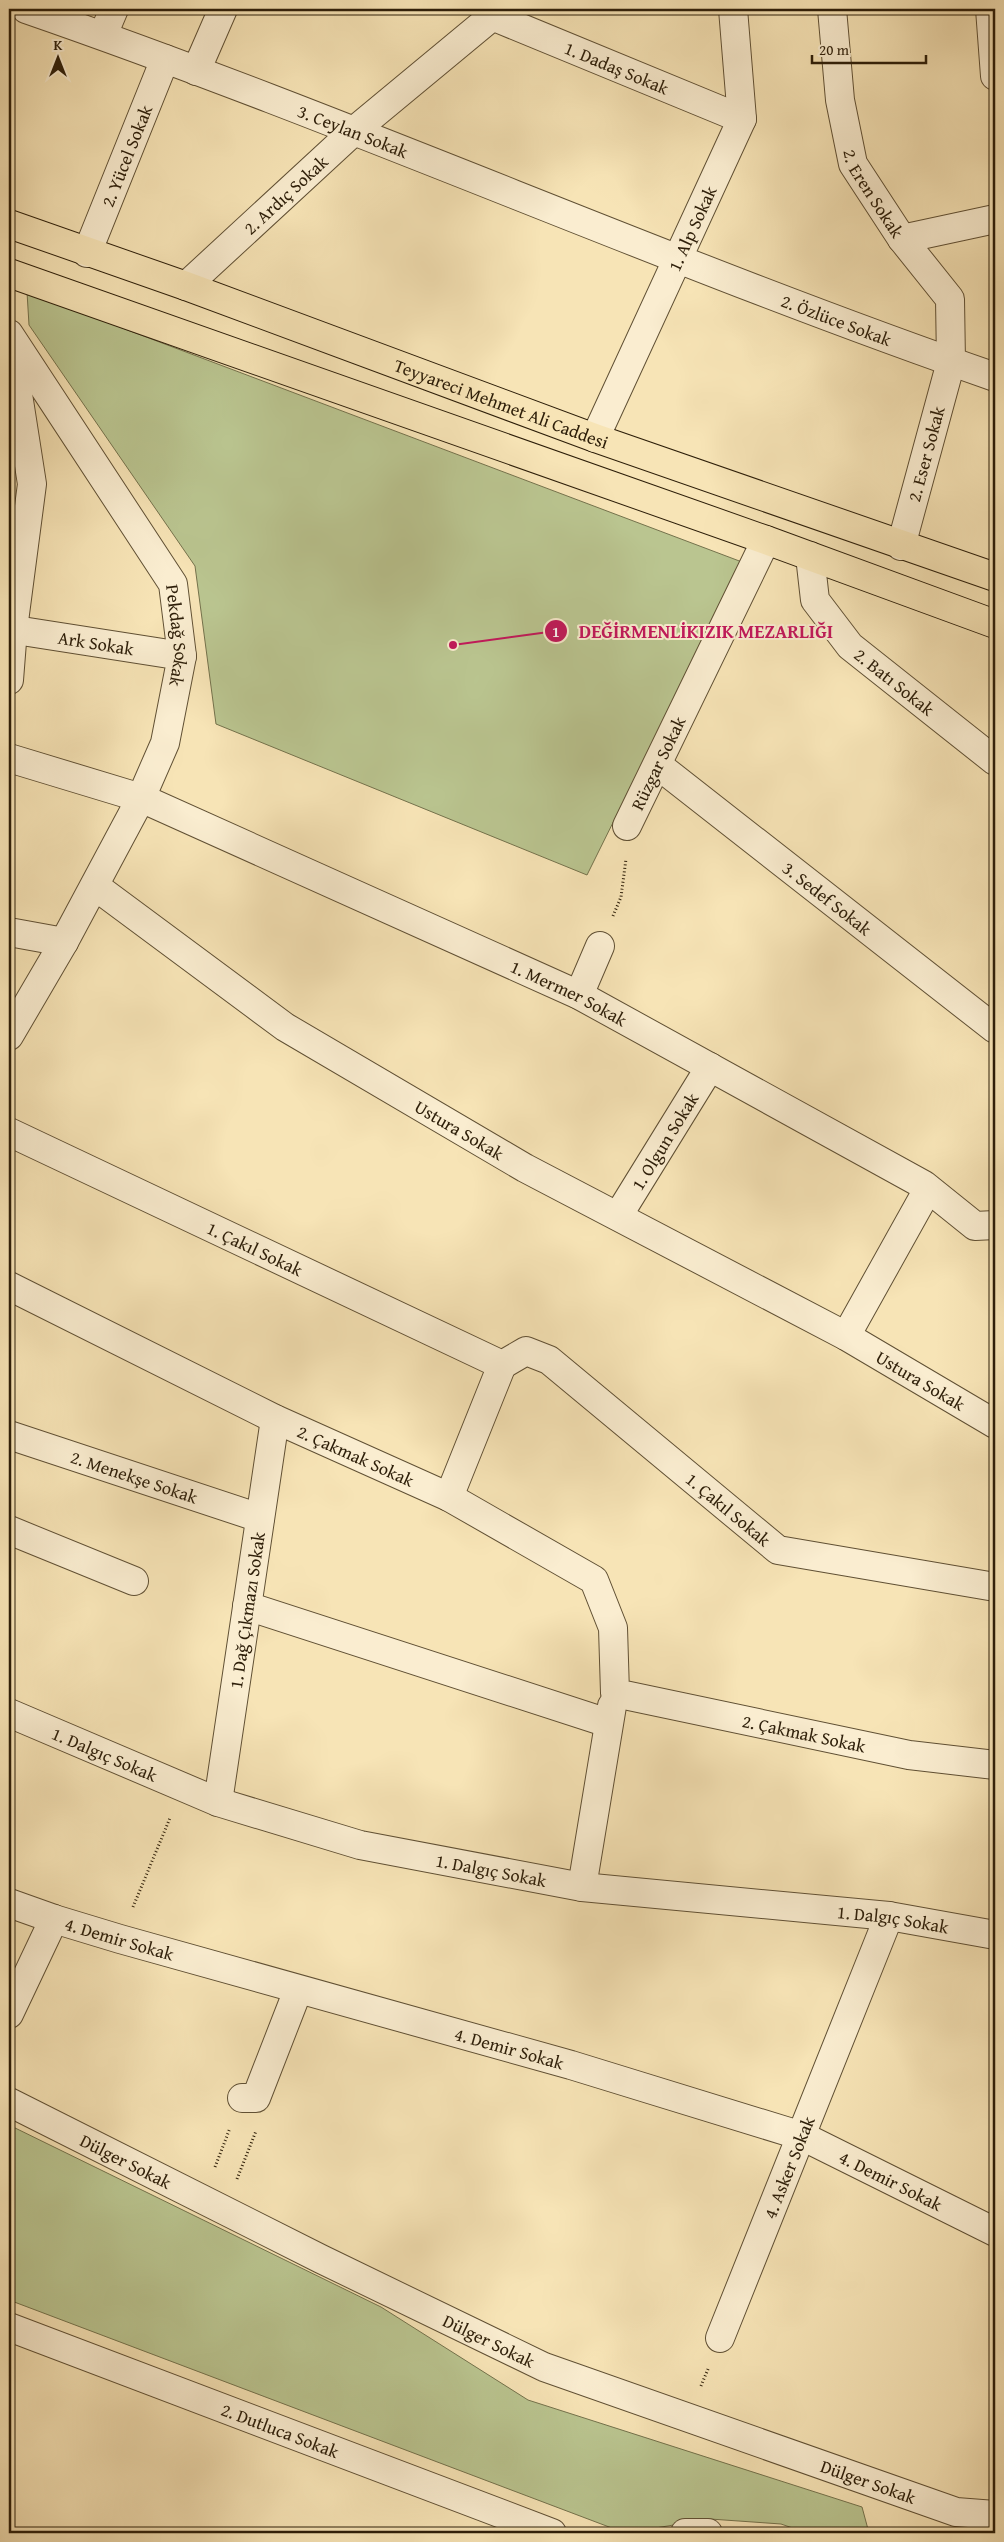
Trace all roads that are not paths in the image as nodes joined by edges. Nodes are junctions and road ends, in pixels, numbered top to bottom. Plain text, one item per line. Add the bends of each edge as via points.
1 (26, 9) edge
2 (114, 9) edge
3 (224, 9) edge
4 (733, 9) edge
5 (832, 9) edge
6 (990, 9) edge
7 (497, 12) edge
8 (103, 35) junction
9 (165, 59) junction
10 (196, 71) junction
11 (995, 76) edge
12 (742, 119) junction
13 (355, 130) junction
14 (995, 219) edge
15 (9, 224) edge
16 (902, 239) junction
17 (87, 253) junction
18 (678, 258) junction
19 (9, 273) edge
20 (186, 286) junction
21 (9, 336) edge
22 (951, 362) junction
23 (995, 377) edge
24 (595, 438) junction
25 (20, 484) edge
26 (766, 540) junction
27 (901, 546) junction
28 (810, 556) junction
29 (995, 577) edge
30 (995, 624) edge
31 (11, 629) edge
32 (182, 656) junction
33 (9, 680) edge
34 (9, 758) edge
35 (995, 761) edge
36 (658, 766) junction
37 (141, 798) junction
38 (627, 826) road end
39 (95, 886) junction
40 (9, 932) edge
41 (64, 942) junction
42 (600, 946) road end
43 (579, 995) junction
44 (995, 1029) edge
45 (9, 1036) edge
46 (710, 1067) junction
47 (9, 1132) edge
48 (928, 1189) junction
49 (618, 1216) junction
50 (985, 1226) edge
51 (9, 1286) edge
52 (846, 1336) junction
53 (502, 1365) junction
54 (275, 1419) junction
55 (995, 1424) edge
56 (9, 1435) edge
57 (449, 1497) junction
58 (260, 1518) junction
59 (9, 1530) edge
60 (134, 1581) dead end
61 (995, 1587) edge
62 (247, 1606) junction
63 (615, 1692) junction
64 (9, 1713) edge
65 (608, 1723) junction
66 (995, 1765) edge
67 (218, 1802) junction
68 (582, 1887) junction
69 (9, 1903) edge
70 (888, 1916) junction
71 (54, 1920) junction
72 (995, 1935) edge
73 (298, 1990) junction
74 (9, 2014) edge
75 (254, 2101) road end
76 (9, 2102) edge
77 (802, 2136) junction
78 (995, 2232) edge
79 (9, 2327) edge
80 (720, 2338) road end
81 (995, 2515) edge
82 (552, 2533) edge
83 (685, 2533) edge
84 (708, 2533) edge

1 - 8 street, 3. Ceylan Sokak
2 - 8 street
3 - 10 street
4 - 12 street, 1. Alp Sokak
5 - 16 street, 2. Eren Sokak via 840,100 853,164
6 - 11 street
7 - 12 street, 1. Dadaş Sokak
7 - 13 street, 2. Ardıç Sokak
8 - 9 street, 3. Ceylan Sokak
9 - 10 street, 3. Ceylan Sokak
9 - 17 street, 2. Yücel Sokak
10 - 13 street, 3. Ceylan Sokak
12 - 18 street, 1. Alp Sokak
13 - 18 street, 3. Ceylan Sokak
13 - 20 street, 2. Ardıç Sokak
14 - 16 street
15 - 17 main road, Teyyareci Mehmet Ali Caddesi
16 - 22 street, 2. Eren Sokak via 950,299
17 - 20 main road, Teyyareci Mehmet Ali Caddesi
18 - 22 street, 2. Özlüce Sokak
18 - 24 street, 1. Alp Sokak
19 - 26 main road
20 - 24 main road, Teyyareci Mehmet Ali Caddesi
21 - 25 street
21 - 32 street, Pekdağ Sokak via 173,584
22 - 23 street, 2. Özlüce Sokak
22 - 27 street, 2. Eser Sokak
24 - 27 main road, Teyyareci Mehmet Ali Caddesi
25 - 31 street
26 - 28 main road
26 - 36 street, Rüzgar Sokak
27 - 29 main road, Teyyareci Mehmet Ali Caddesi
28 - 30 main road
28 - 35 street, 2. Batı Sokak via 815,600 850,646
31 - 32 street, Ark Sokak
31 - 33 street
32 - 37 street, Pekdağ Sokak via 165,743
34 - 37 street, 1. Mermer Sokak
36 - 38 street, Rüzgar Sokak
36 - 44 street, 3. Sedef Sokak
37 - 39 street, Pekdağ Sokak
37 - 43 street, 1. Mermer Sokak
39 - 41 street, Pekdağ Sokak
39 - 49 street, Ustura Sokak via 285,1027 525,1168
40 - 41 street
41 - 45 street, Pekdağ Sokak
42 - 43 street
43 - 46 street, 1. Mermer Sokak
46 - 48 street, 1. Mermer Sokak
46 - 49 street, 1. Olgun Sokak
47 - 53 street, 1. Çakıl Sokak
48 - 50 street, 1. Mermer Sokak
48 - 52 street
49 - 52 street, Ustura Sokak
51 - 54 street, 2. Çakmak Sokak
52 - 55 street, Ustura Sokak
53 - 57 street
53 - 61 street, 1. Çakıl Sokak via 526,1351 549,1360 778,1550
54 - 57 street, 2. Çakmak Sokak
54 - 58 street, 1. Dağ Çıkmazı Sokak
56 - 58 street, 2. Menekşe Sokak
57 - 63 street, 2. Çakmak Sokak via 594,1580 613,1628
58 - 62 street, 1. Dağ Çıkmazı Sokak
59 - 60 street
62 - 65 street
62 - 67 street, 1. Dağ Çıkmazı Sokak
63 - 65 street, 2. Çakmak Sokak
63 - 66 street, 2. Çakmak Sokak via 909,1755
64 - 67 street, 1. Dalgıç Sokak
65 - 68 street, 2. Çakmak Sokak
67 - 68 street, 1. Dalgıç Sokak via 360,1845
68 - 70 street, 1. Dalgıç Sokak
69 - 71 street, 4. Demir Sokak
70 - 72 street, 1. Dalgıç Sokak
70 - 77 street, 4. Asker Sokak
71 - 73 street, 4. Demir Sokak
71 - 74 street
73 - 75 street
73 - 77 street, 4. Demir Sokak via 572,2065
76 - 81 street, Dülger Sokak via 544,2367 956,2512
77 - 78 street, 4. Demir Sokak
77 - 80 street, 4. Asker Sokak
79 - 82 street, 2. Dutluca Sokak
83 - 84 street

